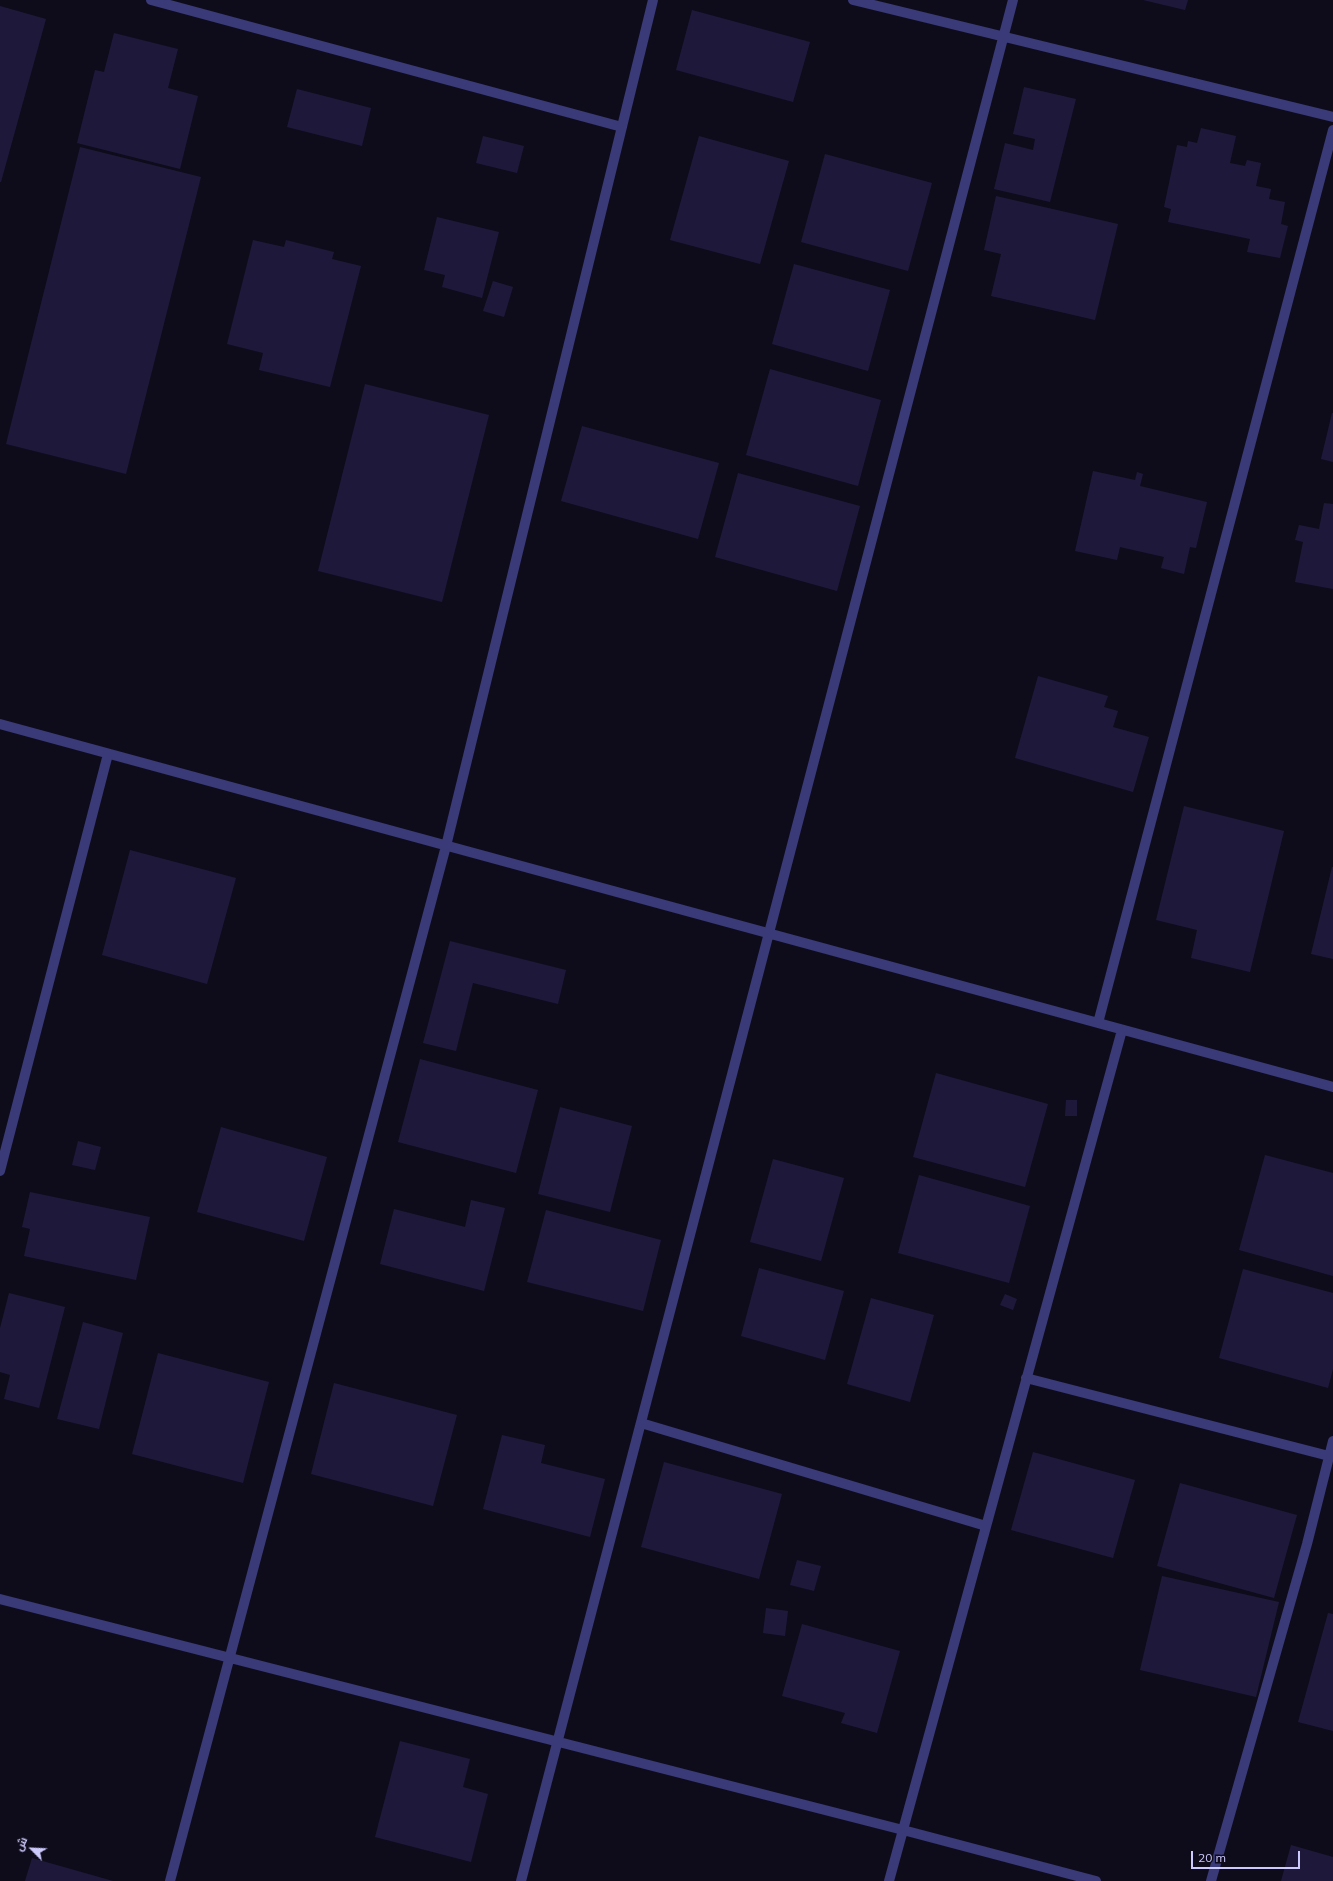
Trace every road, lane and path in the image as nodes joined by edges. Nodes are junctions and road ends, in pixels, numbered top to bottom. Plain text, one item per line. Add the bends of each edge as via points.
1 (151, 0) edge
2 (653, 0) edge
3 (853, 0) edge
4 (1013, 0) edge
5 (1003, 37) junction
6 (1333, 117) edge
7 (622, 127) junction
8 (1333, 130) edge
9 (0, 724) edge
10 (108, 754) junction
11 (446, 846) junction
12 (768, 933) junction
13 (1098, 1023) junction
14 (1122, 1030) junction
15 (1333, 1088) edge
16 (0, 1171) edge
17 (1026, 1378) junction
18 (641, 1423) junction
19 (1333, 1441) edge
20 (1329, 1456) junction
21 (986, 1526) junction
22 (0, 1599) edge
23 (230, 1657) junction
24 (557, 1741) junction
25 (903, 1830) junction
26 (170, 1881) edge
27 (521, 1881) edge
28 (889, 1881) edge
29 (1096, 1881) edge
30 (1211, 1881) edge

1 - 7 street
2 - 7 street
3 - 5 street
4 - 5 street
5 - 6 street
5 - 12 street
7 - 11 street
8 - 13 street
9 - 10 street
10 - 11 street
10 - 16 street
11 - 12 street
11 - 23 street
12 - 13 street
12 - 18 street
13 - 14 street
14 - 15 street
14 - 17 street
17 - 20 street
17 - 21 street
18 - 21 street
18 - 24 street
19 - 20 street
20 - 30 street via 1307,1544
21 - 25 street
22 - 23 street
23 - 24 street
23 - 26 street
24 - 25 street
24 - 27 street
25 - 28 street
25 - 29 street

